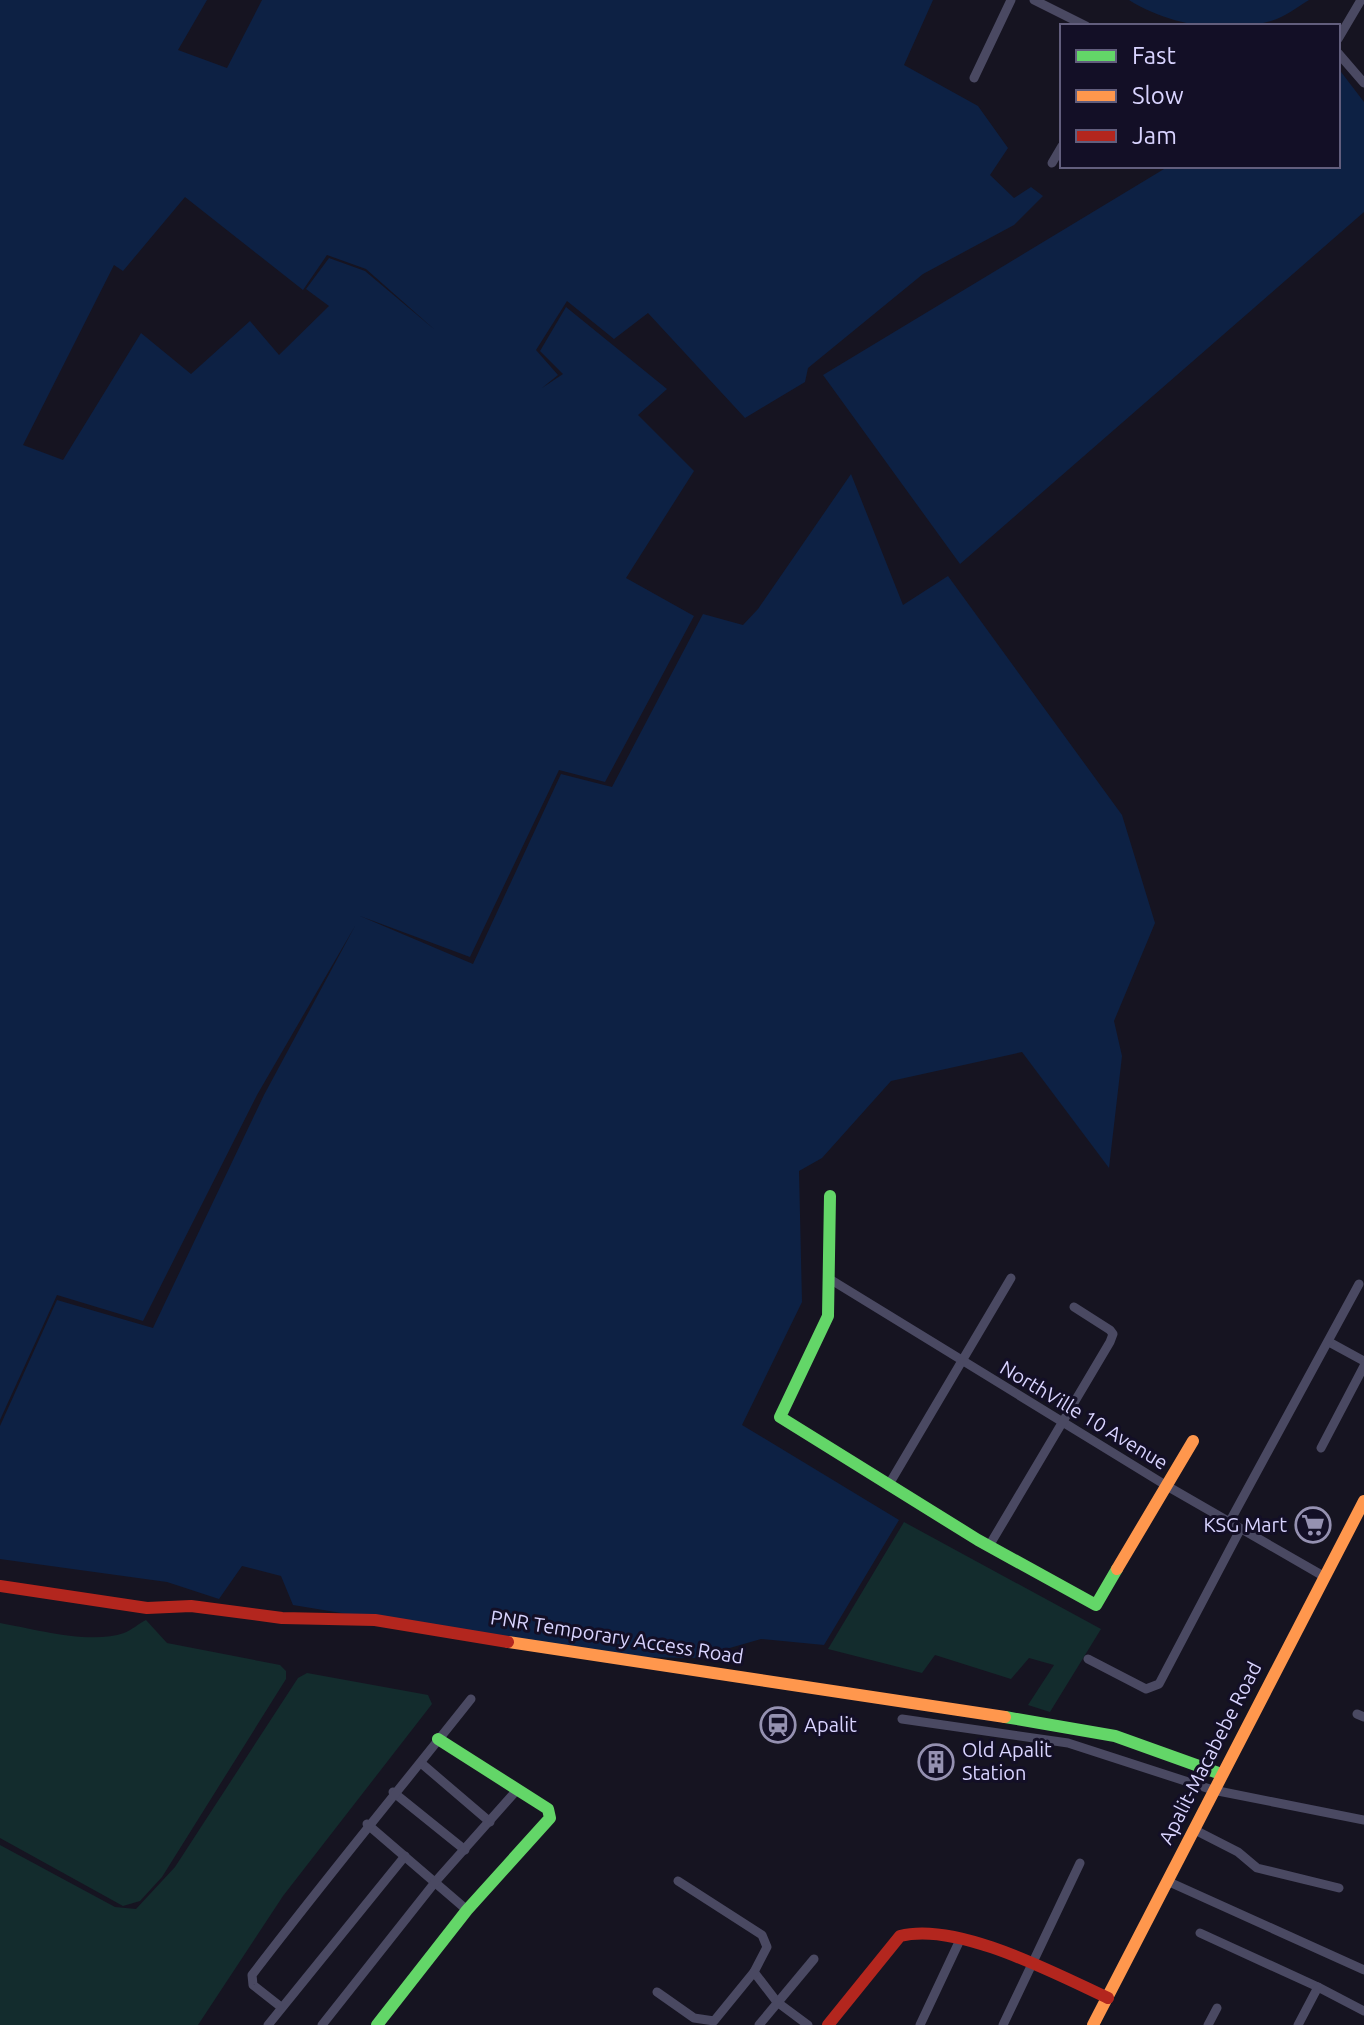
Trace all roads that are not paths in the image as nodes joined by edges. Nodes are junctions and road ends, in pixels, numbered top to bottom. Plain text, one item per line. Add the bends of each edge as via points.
1 (1011, 0) edge
2 (1034, 0) edge
3 (1361, 0) edge
4 (1082, 24) edge
5 (1340, 36) edge
6 (1340, 55) edge
7 (974, 78) dead end
8 (1364, 83) edge
9 (1060, 149) edge
10 (1052, 163) dead end
11 (830, 1196) dead end
12 (828, 1278) junction
13 (1011, 1278) dead end
14 (1359, 1284) dead end
15 (1074, 1307) dead end
16 (1329, 1342) junction
17 (962, 1361) junction
18 (1364, 1363) edge
19 (1061, 1422) junction
20 (1193, 1441) dead end
21 (1321, 1448) dead end
22 (888, 1486) junction
23 (1167, 1486) junction
24 (1364, 1502) edge
25 (1229, 1523) junction
26 (1240, 1530) junction
27 (989, 1546) junction
28 (1325, 1577) junction
29 (0, 1586) edge
30 (1088, 1659) dead end
31 (471, 1699) dead end
32 (902, 1719) dead end
33 (438, 1739) junction
34 (421, 1763) junction
35 (1221, 1774) junction
36 (1213, 1790) junction
37 (516, 1791) junction
38 (393, 1792) junction
39 (1364, 1820) edge
40 (490, 1822) junction
41 (367, 1824) junction
42 (1193, 1829) junction
43 (465, 1850) junction
44 (405, 1856) junction
45 (1080, 1863) dead end
46 (436, 1881) junction
47 (678, 1881) dead end
48 (1167, 1881) junction
49 (1339, 1888) dead end
50 (467, 1910) junction
51 (1200, 1933) dead end
52 (959, 1942) junction
53 (814, 1959) dead end
54 (1032, 1965) junction
55 (1364, 1970) edge
56 (754, 1972) junction
57 (1318, 1987) junction
58 (657, 1992) dead end
59 (1108, 1998) junction
60 (777, 2002) junction
61 (281, 2007) junction
62 (1217, 2008) dead end
63 (1364, 2011) edge
64 (690, 2021) edge
65 (268, 2025) edge
66 (322, 2025) edge
67 (377, 2025) edge
68 (759, 2025) edge
69 (808, 2025) edge
70 (828, 2025) edge
71 (920, 2025) edge
72 (1003, 2025) edge
73 (1093, 2025) edge
74 (1208, 2025) edge
75 (1298, 2025) edge

1 - 7 street
2 - 4 street
3 - 5 street
6 - 8 street
9 - 10 street
11 - 12 street
12 - 17 street, NorthVille 10 Avenue
12 - 22 street via 828,1316 780,1417
13 - 17 street
14 - 16 street
15 - 19 street via 1113,1334
16 - 18 street
16 - 25 street
17 - 19 street, NorthVille 10 Avenue
17 - 22 street
18 - 21 street
19 - 23 street, NorthVille 10 Avenue
19 - 27 street
20 - 23 street
22 - 27 street
23 - 25 street, NorthVille 10 Avenue
23 - 27 street via 1096,1605
24 - 28 street, Apalit-Macabebe Road
25 - 26 street, NorthVille 10 Avenue
26 - 28 street, NorthVille 10 Avenue
26 - 30 street via 1159,1684 1146,1689
28 - 35 street, Apalit-Macabebe Road
29 - 35 street, PNR Temporary Access Road via 147,1608 191,1606 282,1618 375,1620 929,1703 1115,1736
31 - 33 street
32 - 36 street via 1068,1743
33 - 34 street
33 - 37 street
34 - 38 street
34 - 40 street
35 - 36 street, Apalit-Macabebe Road
36 - 39 street
36 - 42 street, Apalit-Macabebe Road
37 - 40 street
37 - 50 street via 548,1809 550,1818
38 - 41 street
38 - 43 street
40 - 43 street
41 - 44 street
41 - 61 street via 252,1975 253,1985
42 - 48 street, Apalit-Macabebe Road
42 - 49 street via 1257,1868
43 - 46 street
44 - 46 street
44 - 61 street
45 - 54 street
46 - 50 street
46 - 66 street
47 - 56 street via 767,1940
48 - 55 street
48 - 59 street, Apalit-Macabebe Road
50 - 67 street
51 - 57 street
52 - 54 street
52 - 70 street via 904,1932
52 - 71 street
53 - 60 street
54 - 59 street
54 - 72 street
56 - 60 street
56 - 64 street via 714,2021
57 - 63 street
57 - 75 street
58 - 64 street
59 - 73 street, Apalit-Macabebe Road
60 - 68 street
60 - 69 street
61 - 65 street
62 - 74 street

